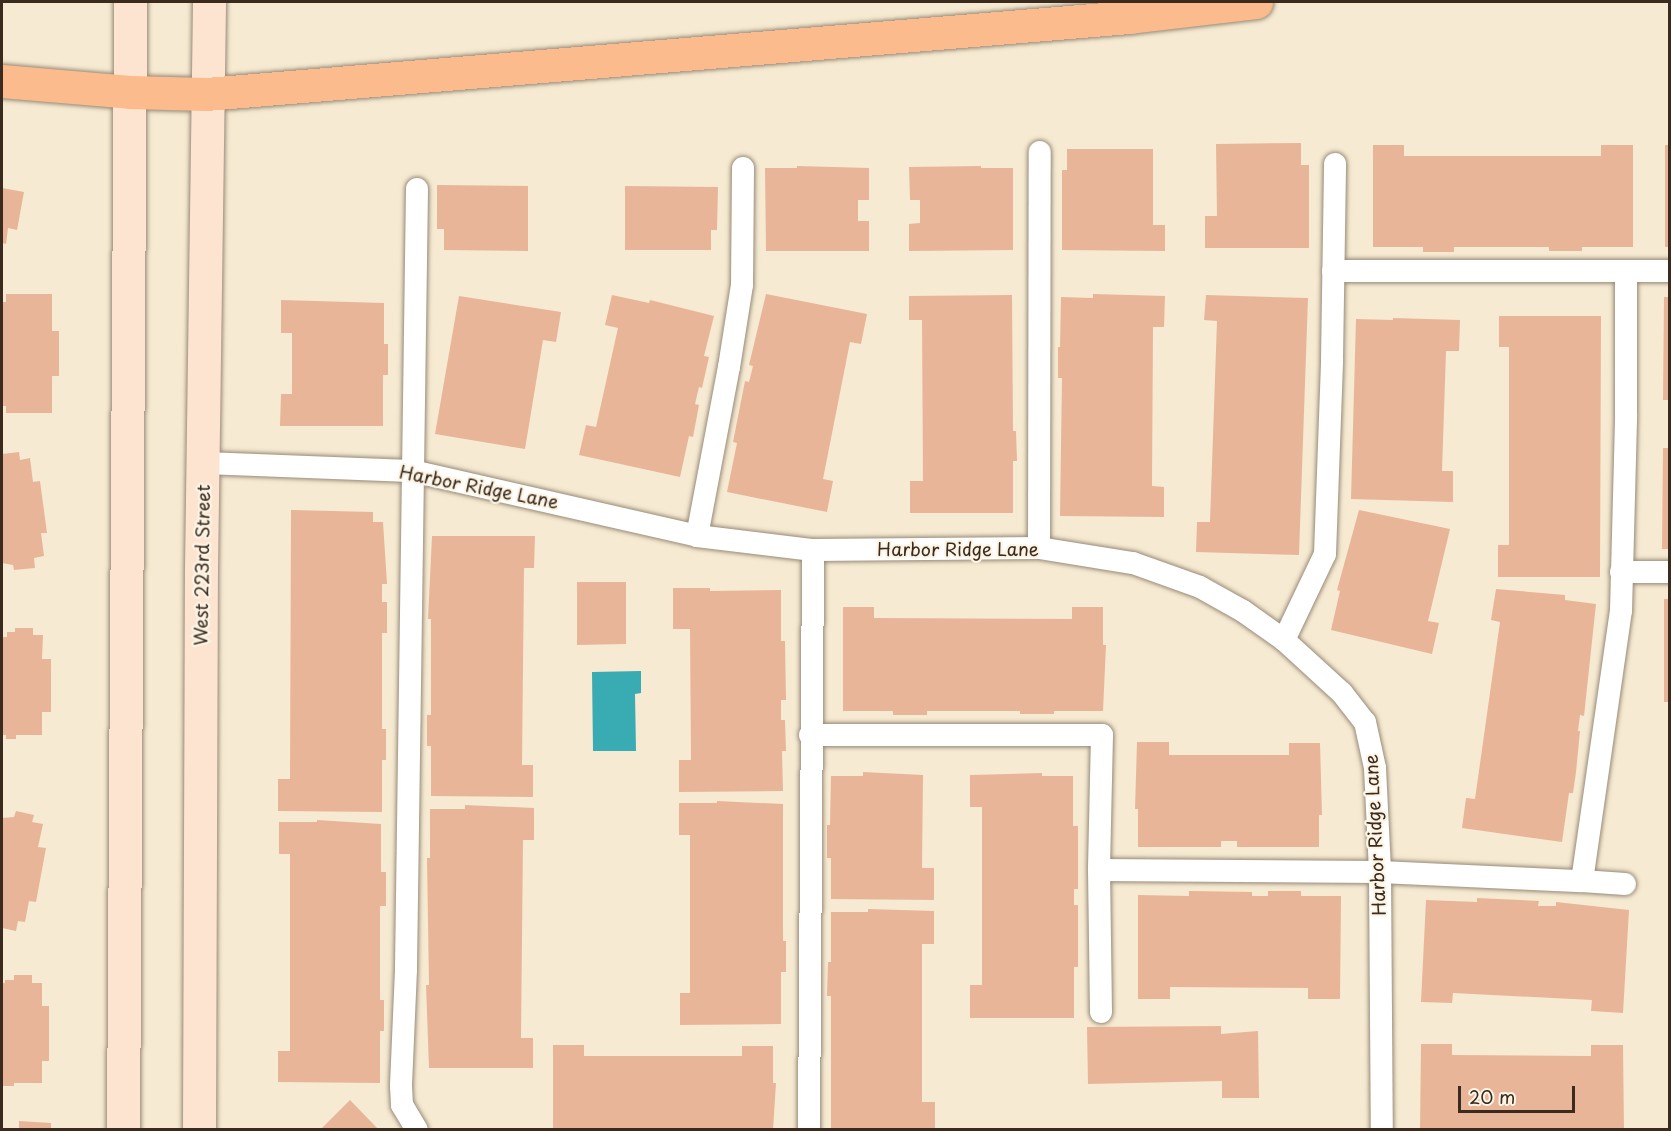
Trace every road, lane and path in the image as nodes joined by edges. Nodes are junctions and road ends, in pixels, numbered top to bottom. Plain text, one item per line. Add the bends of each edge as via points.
1 (1256, 2) edge
2 (130, 13) edge
3 (209, 14) edge
4 (2, 81) edge
5 (130, 92) junction
6 (206, 94) junction
7 (1040, 152) dead end
8 (1335, 164) dead end
9 (744, 168) dead end
10 (417, 189) dead end
11 (1333, 271) junction
12 (1626, 271) junction
13 (1670, 271) edge
14 (203, 463) junction
15 (412, 471) junction
16 (697, 536) junction
17 (1039, 548) junction
18 (813, 550) junction
19 (1621, 572) junction
20 (1670, 572) edge
21 (1284, 640) junction
22 (810, 735) junction
23 (1099, 870) junction
24 (1380, 872) junction
25 (1582, 880) junction
26 (1625, 884) dead end
27 (1101, 1012) dead end
28 (123, 1130) edge
29 (199, 1130) edge
30 (417, 1130) edge
31 (809, 1130) edge
32 (1382, 1130) edge

1 - 6 highway via 1129,17
2 - 5 main road
3 - 6 main road, West 223rd Street
4 - 5 highway
5 - 6 highway
5 - 28 main road
6 - 14 main road, West 223rd Street
7 - 17 lane
8 - 11 lane
9 - 16 lane via 742,285
10 - 15 lane
11 - 12 lane
11 - 21 lane via 1325,554
12 - 13 lane
12 - 19 lane
14 - 15 lane, Harbor Ridge Lane
14 - 29 main road, West 223rd Street
15 - 16 lane, Harbor Ridge Lane
15 - 30 lane via 401,1086 402,1105
16 - 18 lane, Harbor Ridge Lane
17 - 18 lane, Harbor Ridge Lane
17 - 21 lane, Harbor Ridge Lane via 1133,563 1200,587
18 - 22 lane
19 - 20 lane
19 - 25 lane via 1621,611
21 - 24 lane, Harbor Ridge Lane via 1342,693 1365,722 1375,768
22 - 23 lane via 1102,735
22 - 31 lane
23 - 24 lane
23 - 27 lane
24 - 25 lane
24 - 32 lane, Harbor Ridge Lane
25 - 26 lane

